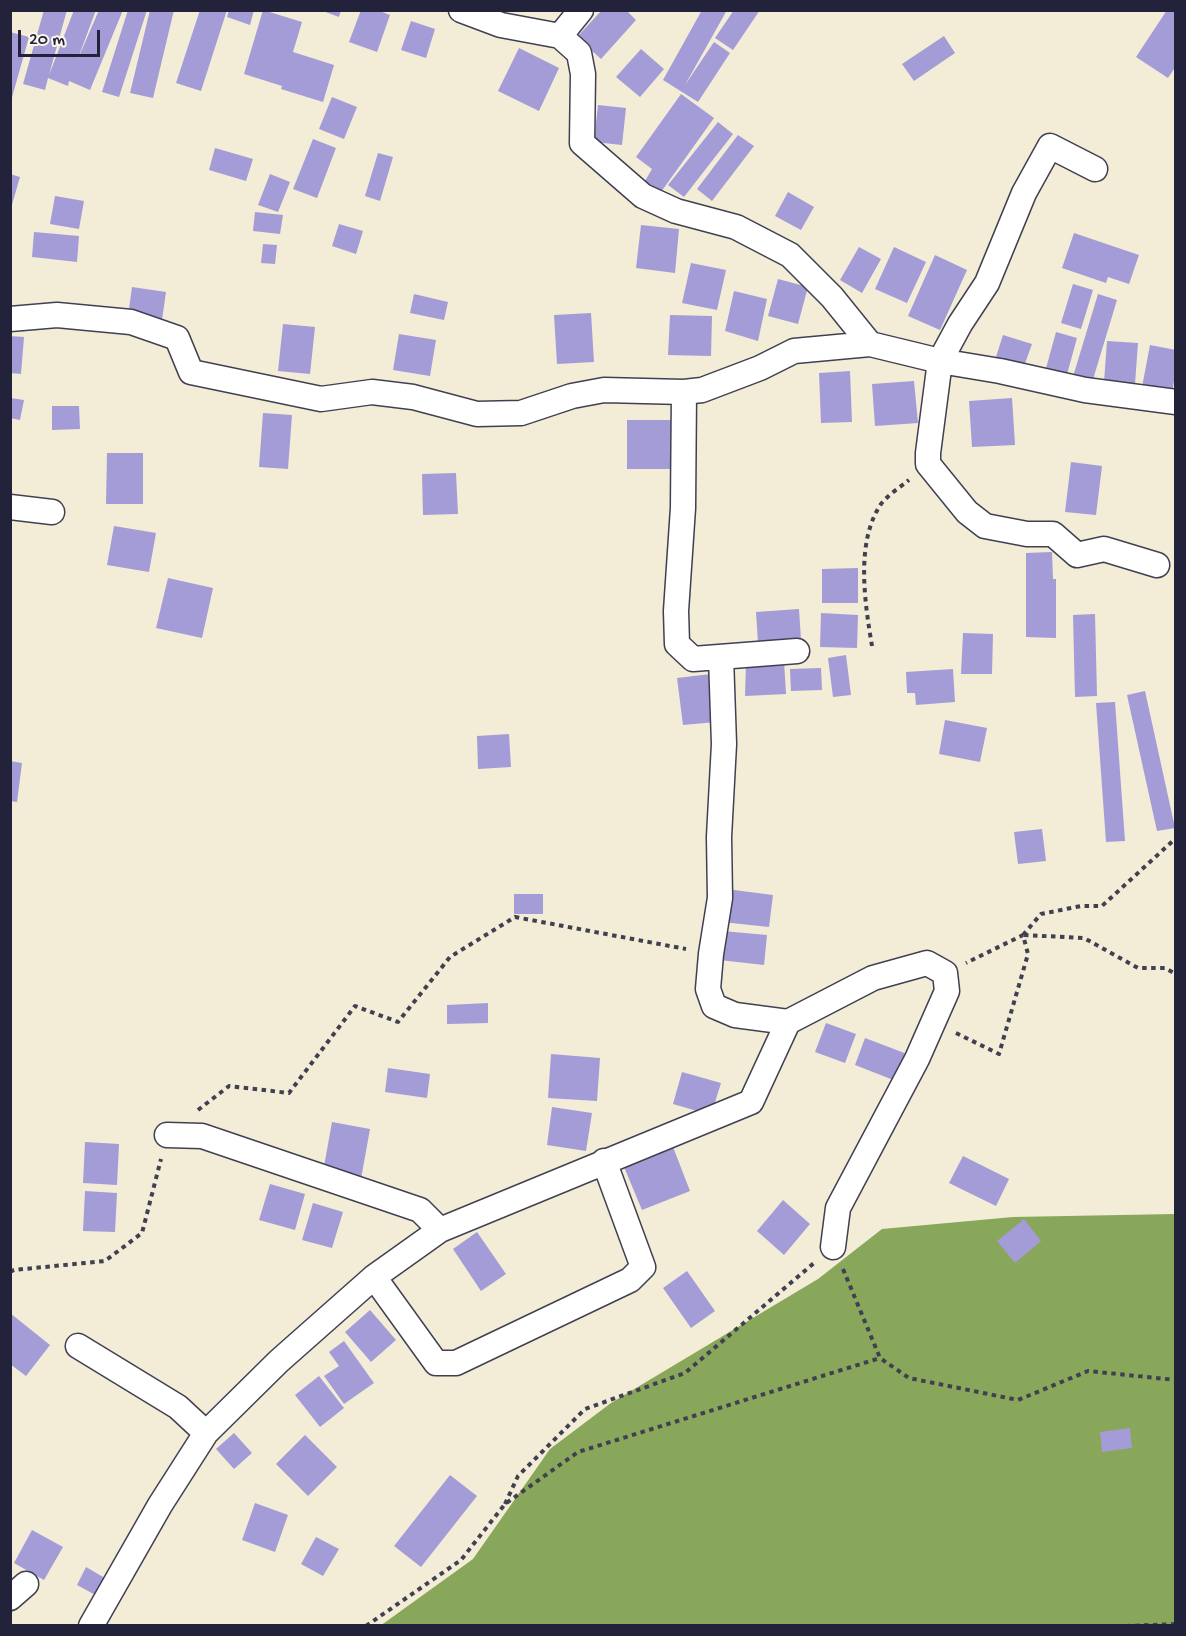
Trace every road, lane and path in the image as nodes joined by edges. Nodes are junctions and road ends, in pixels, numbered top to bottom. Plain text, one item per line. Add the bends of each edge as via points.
1 (461, 10) edge
2 (581, 10) edge
3 (560, 36) junction
4 (1095, 169) dead end
5 (10, 319) edge
6 (870, 344) junction
7 (940, 361) junction
8 (684, 392) junction
9 (1176, 402) edge
10 (928, 465) junction
11 (10, 507) edge
12 (52, 512) dead end
13 (1157, 565) dead end
14 (872, 646) dead end
15 (797, 651) dead end
16 (722, 657) junction
17 (1176, 838) edge
18 (1023, 935) junction
19 (711, 954) junction
20 (945, 973) junction
21 (1176, 974) edge
22 (788, 1022) junction
23 (933, 1022) junction
24 (167, 1135) junction
25 (604, 1161) junction
26 (440, 1230) junction
27 (833, 1247) junction
28 (10, 1272) edge
29 (374, 1277) junction
30 (78, 1346) dead end
31 (880, 1359) junction
32 (1176, 1380) edge
33 (206, 1433) junction
34 (505, 1504) junction
35 (1176, 1624) edge
36 (91, 1626) edge
37 (366, 1626) edge
38 (1126, 1626) edge

1 - 3 street via 501,25
2 - 3 street
3 - 6 street via 579,53 583,74 582,143 643,196 676,211 736,226 790,255 832,297
4 - 7 street via 1050,146 1024,193 987,283
5 - 8 street via 57,315 131,322 177,338 191,372 321,399 382,393 477,414 521,413 604,390
6 - 7 street
6 - 8 street via 794,351 746,374 702,390
7 - 9 street via 1085,390
7 - 10 street
8 - 16 street via 677,644 693,659
10 - 13 street via 967,512 985,526 1027,534 1053,534 1077,555 1104,549
10 - 14 path via 881,504 870,526 864,557
11 - 12 street
15 - 16 street
16 - 19 street via 720,898
17 - 18 path via 1102,906 1041,914
18 - 20 path
18 - 21 path via 1084,938 1138,968 1165,968
18 - 23 path via 1028,954 999,1054
19 - 22 street via 708,989 714,1006 735,1015
19 - 24 path via 515,917 450,957 398,1022 354,1006 289,1093 229,1086
20 - 22 street via 927,963 873,978
20 - 23 street via 947,991
22 - 25 street via 751,1102
23 - 27 street via 838,1208
24 - 26 street via 202,1136 420,1210
24 - 28 path via 142,1233 105,1261
25 - 26 street
25 - 29 street via 643,1267 630,1280 456,1363 436,1363
26 - 29 street
27 - 31 path
27 - 34 path via 685,1373 585,1408 518,1476
29 - 33 street via 279,1361
30 - 33 street via 178,1407
31 - 32 path via 909,1378 1018,1400 1088,1371
31 - 34 path via 578,1452
33 - 36 street
34 - 37 path via 461,1560
35 - 38 path

